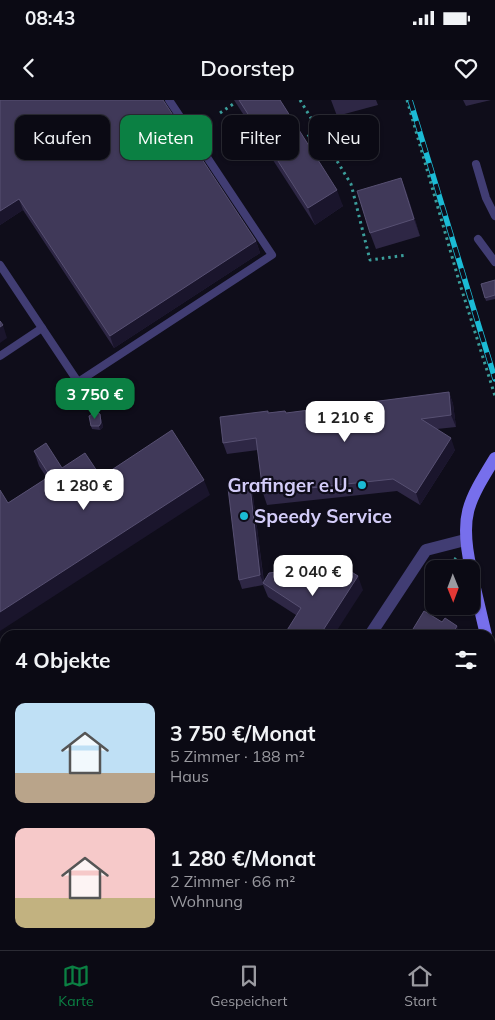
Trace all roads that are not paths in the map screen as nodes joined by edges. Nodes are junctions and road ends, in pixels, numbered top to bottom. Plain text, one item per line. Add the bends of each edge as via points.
1 (169, 100) edge
2 (476, 164) dead end
3 (495, 216) edge
4 (478, 239) dead end
5 (495, 262) edge
6 (0, 265) edge
7 (42, 328) junction
8 (0, 356) edge
9 (495, 458) edge
10 (465, 540) junction
11 (469, 560) edge
12 (480, 609) edge
13 (373, 630) edge
14 (485, 630) edge

1 - 7 lane via 272,255 78,382
2 - 3 lane
4 - 5 lane
6 - 7 lane
7 - 8 lane
9 - 10 main road via 469,504
10 - 11 main road
10 - 13 street via 426,550
12 - 14 main road

